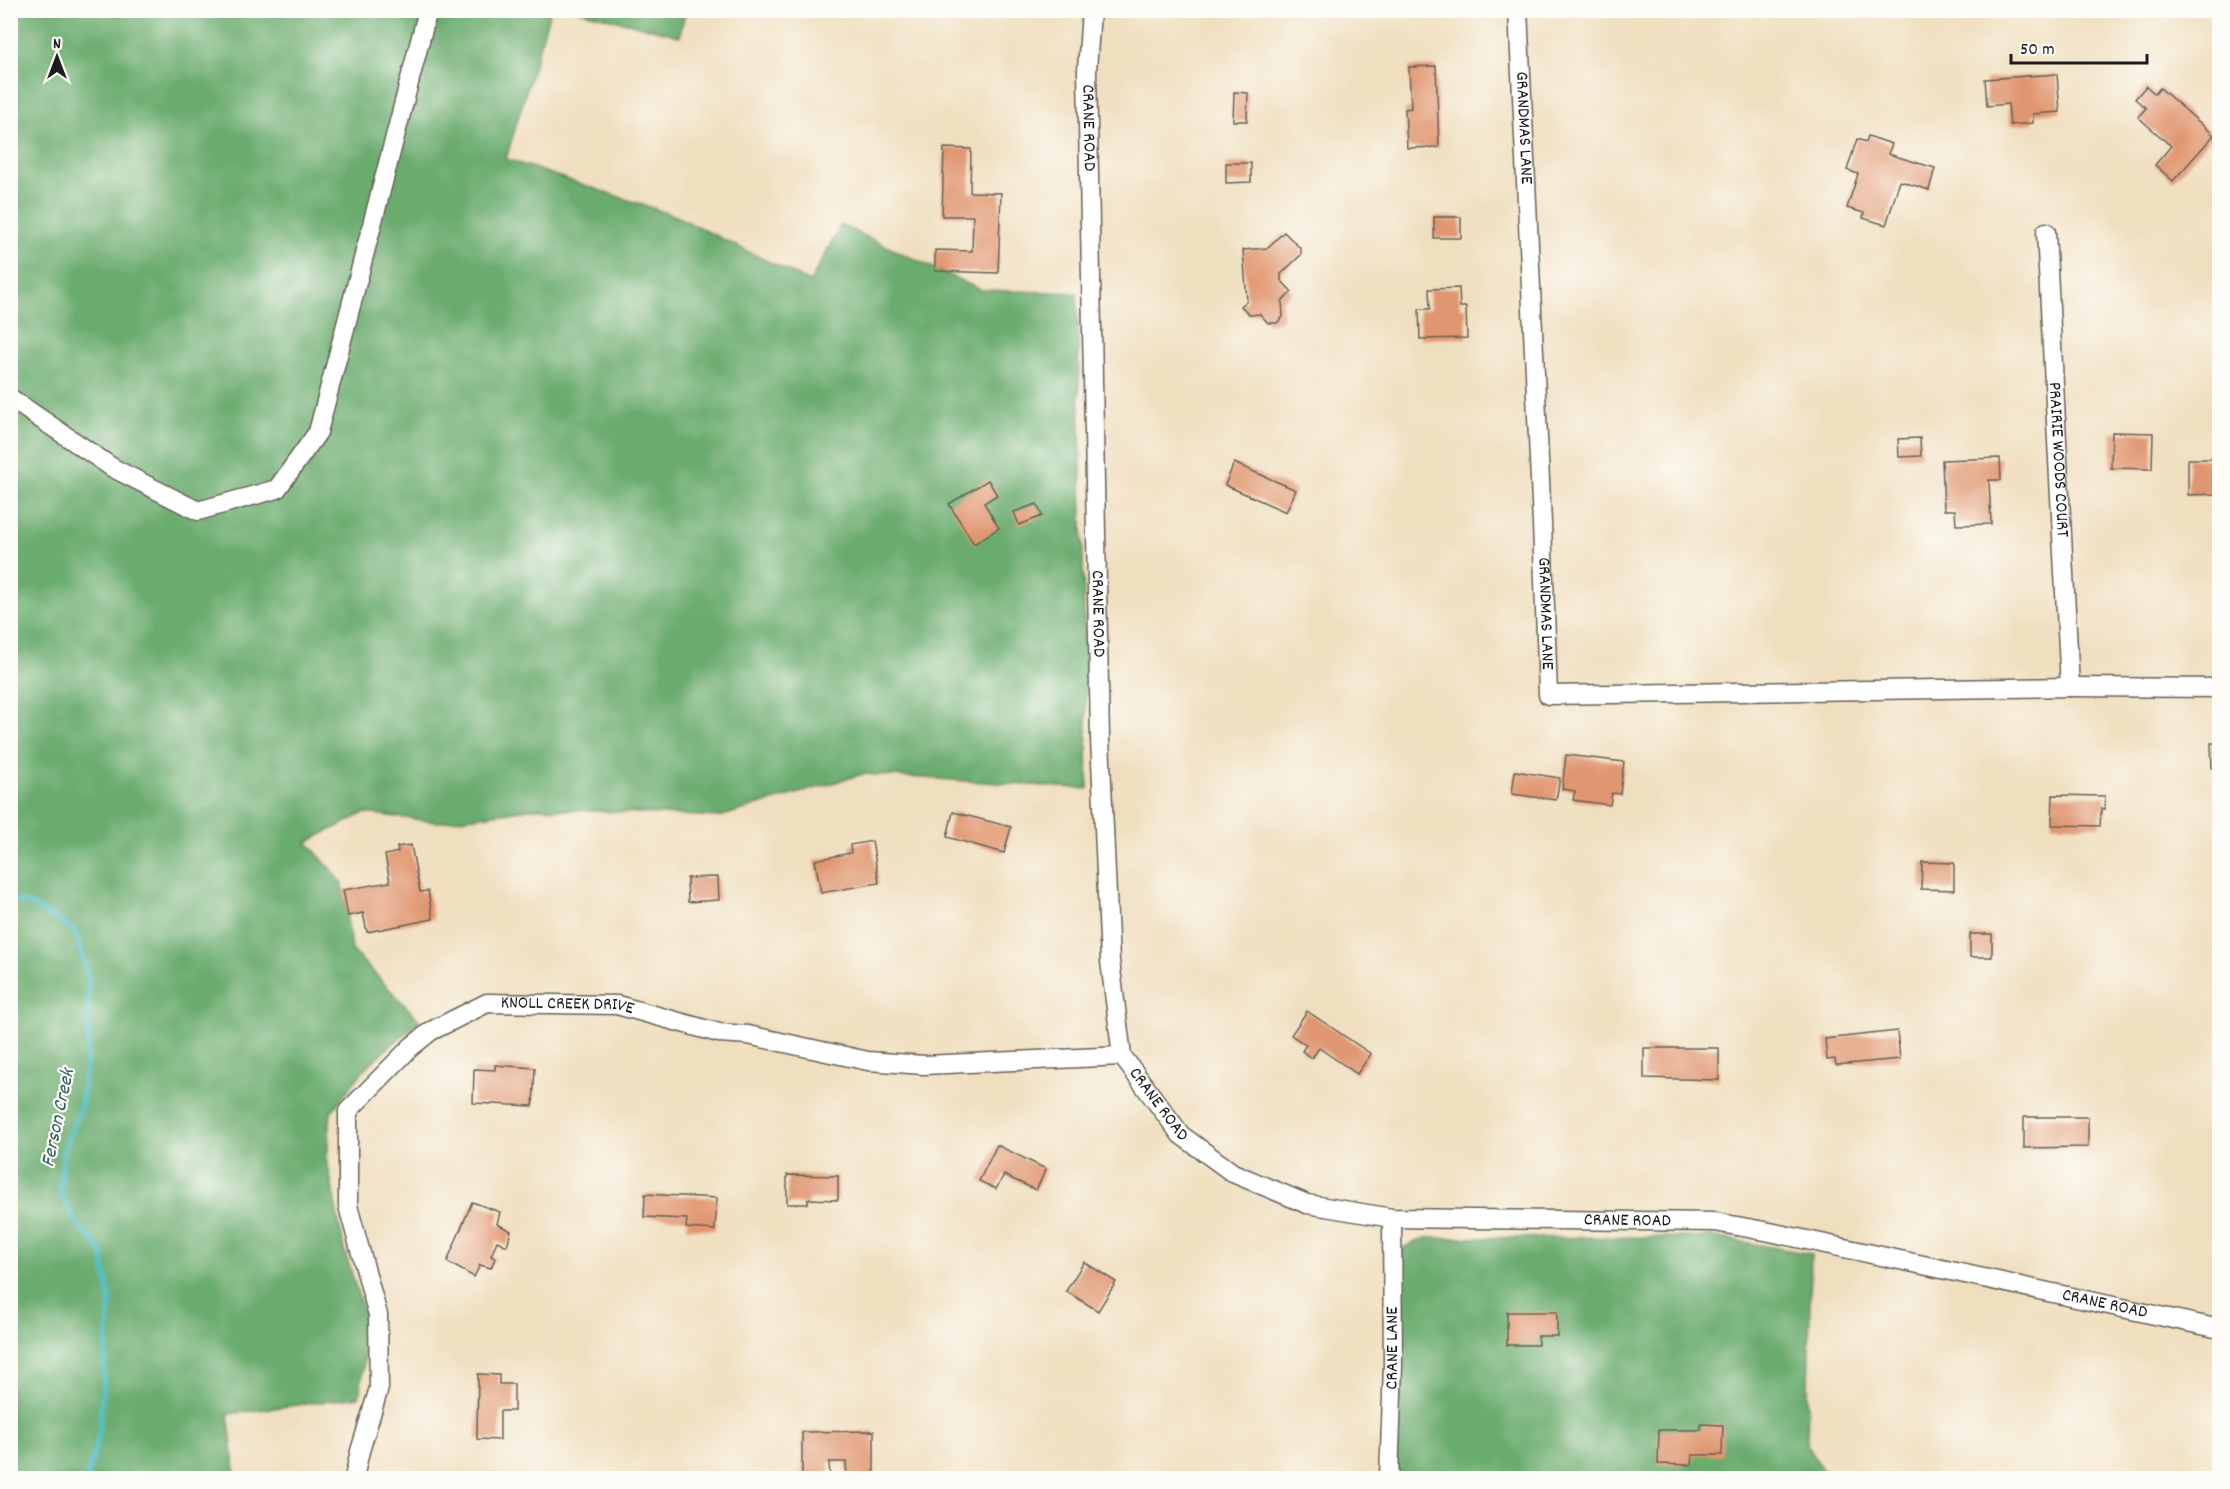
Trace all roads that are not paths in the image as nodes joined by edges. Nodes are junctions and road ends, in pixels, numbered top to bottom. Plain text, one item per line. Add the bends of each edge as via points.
1 (428, 10) edge
2 (1091, 10) edge
3 (1518, 10) edge
4 (2046, 232) dead end
5 (10, 398) edge
6 (2070, 687) junction
7 (2220, 688) edge
8 (1122, 1056) junction
9 (1392, 1218) junction
10 (2220, 1329) edge
11 (354, 1479) edge
12 (1389, 1479) edge

1 - 5 street via 318,432 277,489 198,511 113,468
2 - 8 street, CRANE ROAD via 1087,71 1100,739 1110,961
3 - 6 street, GRANDMAS LANE via 1548,695
4 - 6 street, PRAIRIE WOODS COURT
6 - 7 street
8 - 9 street, CRANE ROAD via 1181,1135 1233,1173 1307,1204
8 - 11 street, KNOLL CREEK DRIVE via 924,1065 868,1061 748,1035 719,1033 617,1005 487,1004 430,1031 348,1111 348,1206 378,1315 380,1388
9 - 10 street, CRANE ROAD via 1715,1222
9 - 12 street, CRANE LANE

